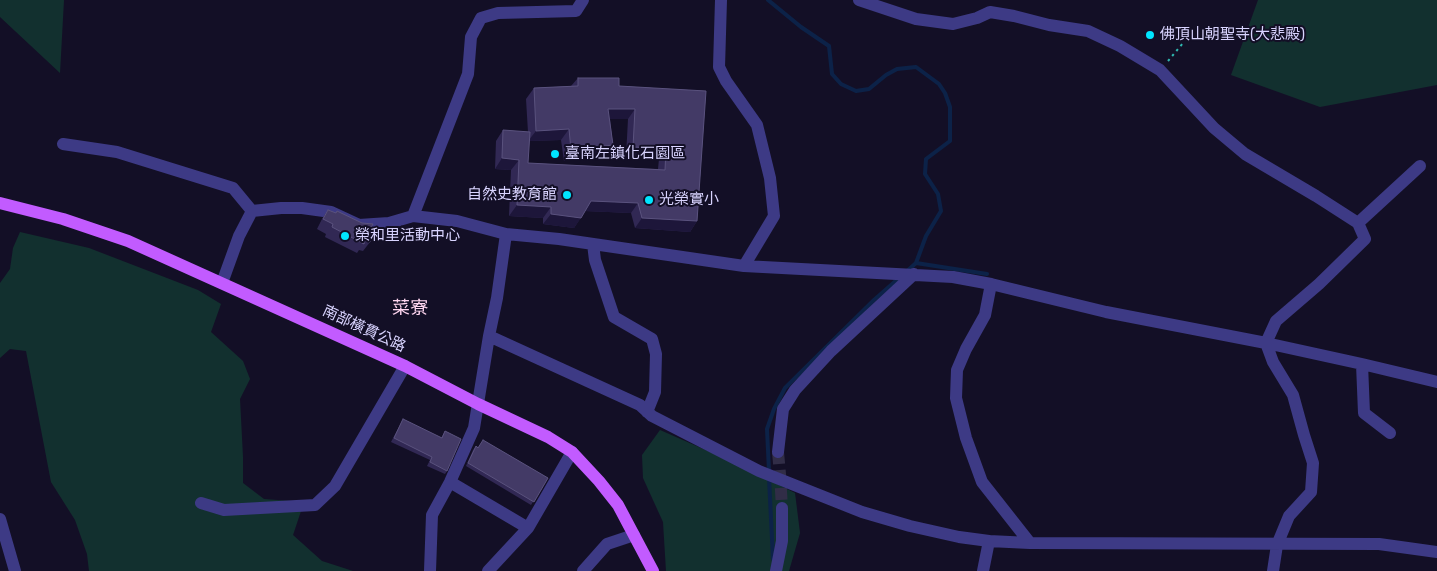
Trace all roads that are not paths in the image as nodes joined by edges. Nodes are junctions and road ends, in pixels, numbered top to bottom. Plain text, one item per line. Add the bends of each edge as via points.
1 (583, 0) edge
2 (721, 0) edge
3 (859, 0) edge
4 (63, 144) dead end
5 (1420, 166) dead end
6 (0, 203) edge
7 (252, 211) junction
8 (413, 216) junction
9 (1358, 223) junction
10 (506, 234) junction
11 (593, 244) junction
12 (744, 266) junction
13 (914, 274) junction
14 (222, 283) junction
15 (991, 284) junction
16 (489, 336) junction
17 (1266, 343) junction
18 (1362, 364) junction
19 (405, 366) junction
20 (1437, 382) edge
21 (478, 404) junction
22 (647, 412) junction
23 (1390, 433) dead end
24 (572, 452) junction
25 (778, 452) tunnel mouth
26 (450, 482) junction
27 (201, 503) dead end
28 (782, 508) tunnel mouth
29 (0, 519) edge
30 (528, 528) junction
31 (634, 535) junction
32 (989, 542) junction
33 (1030, 543) junction
34 (1277, 545) junction
35 (1437, 552) edge
36 (15, 571) edge
37 (430, 571) edge
38 (488, 571) edge
39 (583, 571) edge
40 (653, 571) edge
41 (776, 571) edge
42 (983, 571) edge
43 (1273, 571) edge

1 - 8 lane via 576,11 498,13 481,18 471,37 468,74
2 - 12 lane via 719,67 757,125 770,178 774,216
3 - 9 lane via 916,19 953,24 990,12 1088,31 1160,70 1214,128 1246,154
4 - 7 lane via 117,152 234,188
5 - 9 lane
6 - 14 main road, 南部橫貫公路 via 63,219 128,241
7 - 8 lane via 302,208 331,212 359,225 389,223
7 - 14 lane
8 - 10 lane via 457,221
9 - 17 lane via 1365,239 1276,321
10 - 11 lane
10 - 16 lane
11 - 12 lane
11 - 22 lane via 595,260 614,317 652,339 656,354 655,392
12 - 13 lane
13 - 15 lane
13 - 25 lane via 831,351 795,390 783,409
14 - 19 main road, 南部橫貫公路
15 - 17 lane via 1106,312
15 - 33 lane via 986,315 957,370 956,398 982,482
16 - 21 lane
16 - 22 lane via 640,405
17 - 18 lane
17 - 34 lane via 1273,362 1293,395 1313,463 1311,492 1289,516
18 - 20 lane
18 - 23 lane via 1364,414
19 - 21 main road, 南部橫貫公路
19 - 27 lane via 335,486 315,505 224,510
21 - 24 main road, 南部橫貫公路
21 - 26 lane via 474,428
22 - 32 lane via 759,471 862,512 910,526
24 - 30 lane
24 - 31 main road, 南部橫貫公路 via 618,506
26 - 30 lane
26 - 37 lane via 432,515
28 - 41 lane via 782,541
29 - 36 lane
30 - 38 lane
31 - 39 lane via 607,544
31 - 40 main road, 南部橫貫公路
32 - 33 lane
32 - 42 lane
33 - 34 lane
34 - 35 lane via 1379,544
34 - 43 lane

